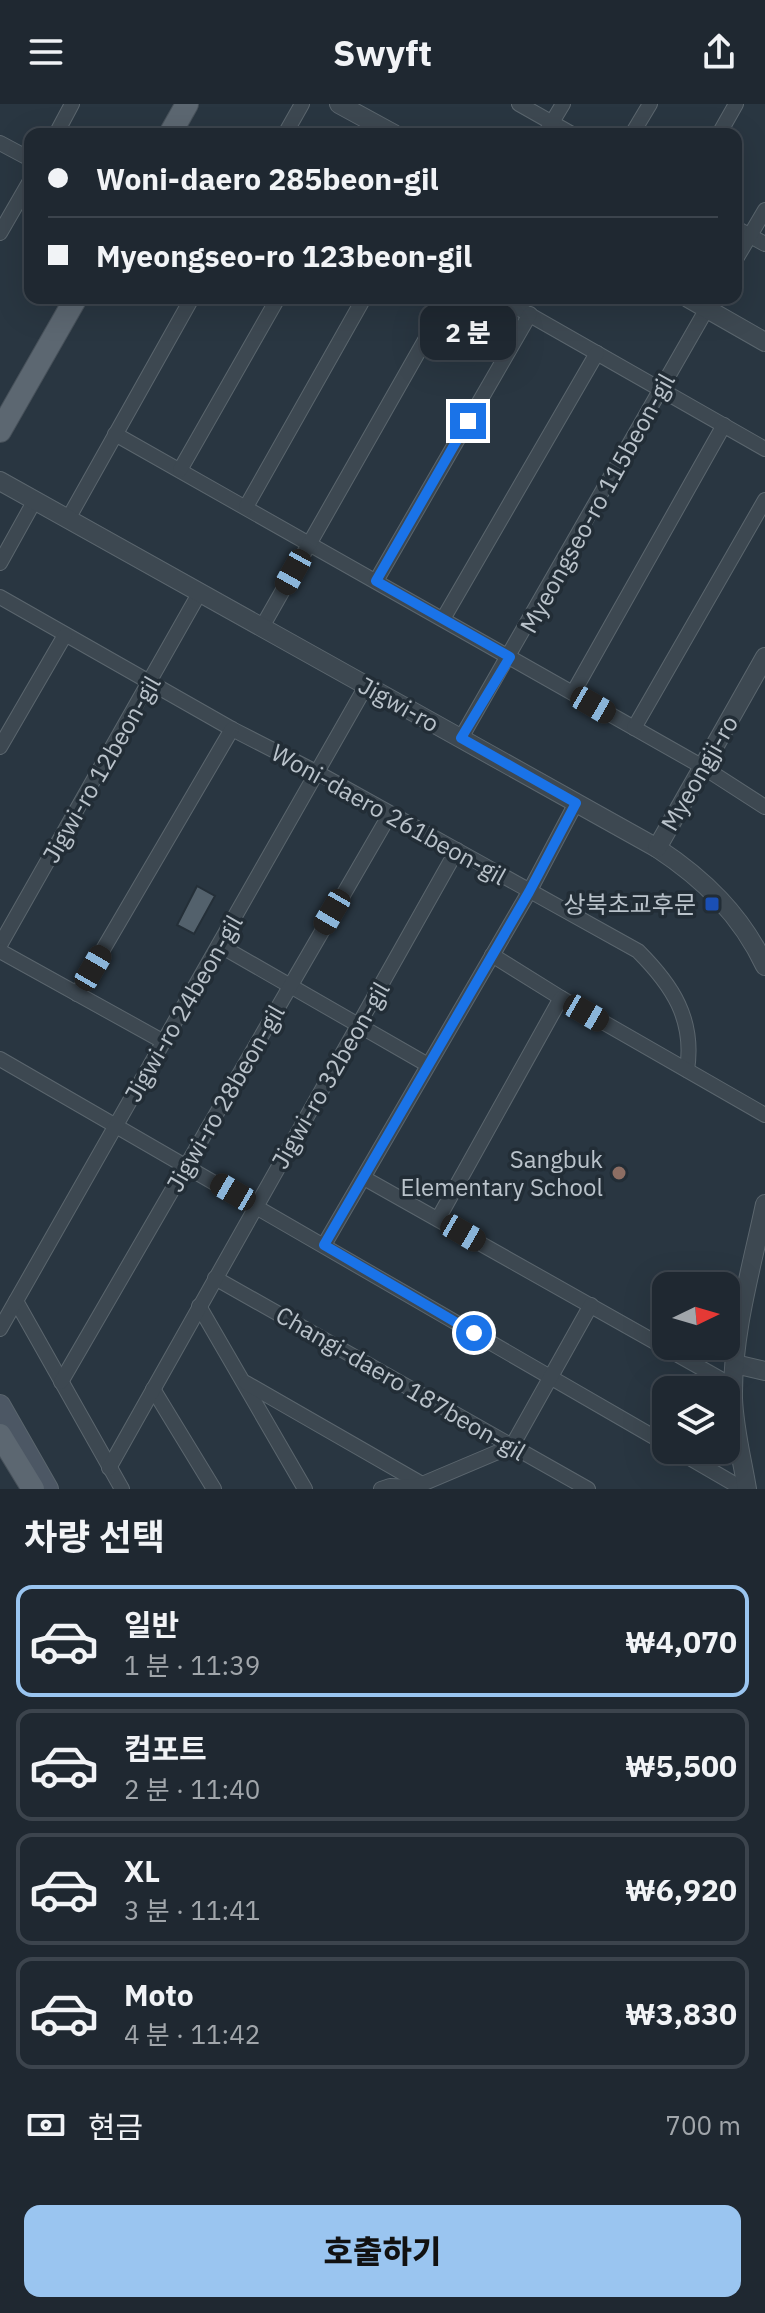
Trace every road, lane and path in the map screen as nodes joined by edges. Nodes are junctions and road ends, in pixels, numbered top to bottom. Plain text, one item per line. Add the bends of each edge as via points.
1 (72, 104) edge
2 (187, 104) edge
3 (302, 104) edge
4 (339, 104) edge
5 (519, 104) edge
6 (563, 104) edge
7 (650, 104) edge
8 (736, 104) edge
9 (59, 128) edge
10 (173, 128) edge
11 (288, 128) edge
12 (383, 128) edge
13 (549, 128) edge
14 (636, 128) edge
15 (722, 128) edge
16 (0, 143) edge
17 (24, 156) edge
18 (24, 191) edge
19 (765, 210) edge
20 (742, 231) edge
21 (0, 233) edge
22 (750, 236) junction
23 (765, 244) edge
24 (742, 249) edge
25 (73, 304) edge
26 (189, 304) edge
27 (275, 304) edge
28 (361, 304) edge
29 (446, 304) edge
30 (511, 304) edge
31 (710, 304) edge
32 (530, 314) junction
33 (765, 342) edge
34 (597, 353) junction
35 (661, 389) junction
36 (724, 425) junction
37 (0, 431) edge
38 (115, 434) junction
39 (765, 449) edge
40 (180, 470) junction
41 (0, 481) edge
42 (35, 500) junction
43 (765, 500) edge
44 (246, 507) junction
45 (68, 519) junction
46 (309, 545) junction
47 (0, 563) edge
48 (376, 581) junction
49 (200, 592) junction
50 (0, 597) edge
51 (443, 619) junction
52 (262, 627) junction
53 (65, 635) junction
54 (510, 657) junction
55 (763, 665) edge
56 (150, 683) junction
57 (366, 686) junction
58 (573, 693) junction
59 (634, 728) junction
60 (232, 729) junction
61 (461, 738) junction
62 (0, 747) edge
63 (703, 767) junction
64 (318, 773) junction
65 (576, 803) junction
66 (765, 807) edge
67 (390, 814) junction
68 (657, 848) junction
69 (457, 850) junction
70 (529, 892) junction
71 (219, 945) junction
72 (0, 948) edge
73 (492, 955) junction
74 (765, 966) edge
75 (289, 986) junction
76 (77, 994) junction
77 (561, 998) junction
78 (358, 1026) junction
79 (164, 1042) junction
80 (0, 1059) edge
81 (428, 1065) junction
82 (687, 1070) junction
83 (765, 1115) edge
84 (117, 1125) junction
85 (187, 1165) junction
86 (364, 1178) junction
87 (765, 1204) edge
88 (256, 1205) junction
89 (438, 1219) junction
90 (324, 1245) junction
91 (215, 1278) junction
92 (16, 1301) junction
93 (591, 1305) junction
94 (199, 1306) junction
95 (0, 1329) edge
96 (735, 1364) junction
97 (765, 1371) edge
98 (550, 1376) junction
99 (715, 1376) edge
100 (734, 1376) edge
101 (243, 1381) junction
102 (61, 1382) junction
103 (153, 1389) junction
104 (0, 1405) edge
105 (0, 1435) edge
106 (652, 1436) edge
107 (512, 1446) junction
108 (740, 1452) edge
109 (0, 1454) edge
110 (701, 1464) edge
111 (109, 1468) junction
112 (422, 1484) junction
113 (582, 1488) edge
114 (20, 1489) edge
115 (33, 1489) edge
116 (48, 1489) edge
117 (122, 1489) edge
118 (214, 1489) edge
119 (305, 1489) edge
120 (381, 1489) edge
121 (745, 1489) edge

1 - 9 street
2 - 10 main road
3 - 11 street
4 - 12 street
5 - 13 street
6 - 13 street
7 - 14 street
8 - 15 street
16 - 17 street
18 - 21 street
19 - 22 street
20 - 22 street
22 - 23 street
22 - 24 street
25 - 37 main road
26 - 38 street
27 - 40 street
28 - 44 street
29 - 46 street
30 - 32 street
31 - 33 street
31 - 35 street, Myeongseo-ro 115beon-gil
32 - 34 street
32 - 48 street
34 - 35 street
34 - 51 street
35 - 36 street
35 - 54 street, Myeongseo-ro 115beon-gil
36 - 39 street
36 - 58 street
38 - 40 street
38 - 45 street
40 - 44 street
41 - 42 street, Jigwi-ro
42 - 45 street, Jigwi-ro
42 - 47 street
43 - 59 street
44 - 46 street
45 - 49 street, Jigwi-ro
46 - 48 street
46 - 52 street
48 - 51 street
49 - 52 street, Jigwi-ro
49 - 56 street, Jigwi-ro 12beon-gil
50 - 53 street, Woni-daero 261beon-gil
51 - 54 street
52 - 57 street, Jigwi-ro
53 - 56 street, Woni-daero 261beon-gil
53 - 62 street
54 - 58 street
54 - 61 street, Myeongseo-ro 115beon-gil
55 - 63 street, Myeongji-ro
56 - 60 street, Woni-daero 261beon-gil
56 - 72 street, Jigwi-ro 12beon-gil
57 - 61 street, Jigwi-ro
57 - 64 street, Jigwi-ro 24beon-gil
58 - 59 street
59 - 63 street
60 - 64 street, Woni-daero 261beon-gil
60 - 76 street
61 - 65 street, Jigwi-ro
63 - 66 street
63 - 68 street, Myeongji-ro
64 - 67 street, Woni-daero 261beon-gil
64 - 71 street, Jigwi-ro 24beon-gil
65 - 68 street, Jigwi-ro
65 - 70 street
67 - 69 street, Woni-daero 261beon-gil
67 - 75 street, Jigwi-ro 28beon-gil
68 - 74 street, Jigwi-ro via 725,902
69 - 70 street, Woni-daero 261beon-gil
69 - 78 street, Jigwi-ro 32beon-gil
70 - 73 street
70 - 82 street, Woni-daero 261beon-gil via 638,951 662,975 690,1035
71 - 75 street
71 - 79 street, Jigwi-ro 24beon-gil
72 - 76 street
73 - 77 street
73 - 81 street
75 - 78 street
75 - 85 street, Jigwi-ro 28beon-gil
76 - 79 street
77 - 82 street
77 - 89 street
78 - 81 street
78 - 88 street, Jigwi-ro 32beon-gil
79 - 84 street, Jigwi-ro 24beon-gil
80 - 84 street
81 - 86 street
82 - 83 street
84 - 85 street
84 - 92 street, Jigwi-ro 24beon-gil
85 - 88 street
85 - 102 street, Jigwi-ro 28beon-gil
86 - 89 street
86 - 90 street
87 - 96 street
88 - 90 street
88 - 91 street, Jigwi-ro 32beon-gil
89 - 93 street
90 - 98 street
91 - 94 street, Jigwi-ro 32beon-gil
91 - 107 street, Changi-daero 187beon-gil
92 - 95 street, Jigwi-ro 24beon-gil
92 - 102 street
93 - 98 street
93 - 99 street
94 - 101 street
94 - 103 street, Jigwi-ro 32beon-gil
96 - 97 street
96 - 100 street
98 - 106 street
98 - 107 street
101 - 112 street
101 - 119 street
102 - 111 street
103 - 111 street, Jigwi-ro 32beon-gil
103 - 118 street
104 - 116 main road
105 - 115 main road
107 - 112 street
107 - 113 street, Changi-daero 187beon-gil
108 - 121 street
109 - 114 main road
110 - 121 street
111 - 117 street
112 - 120 street

